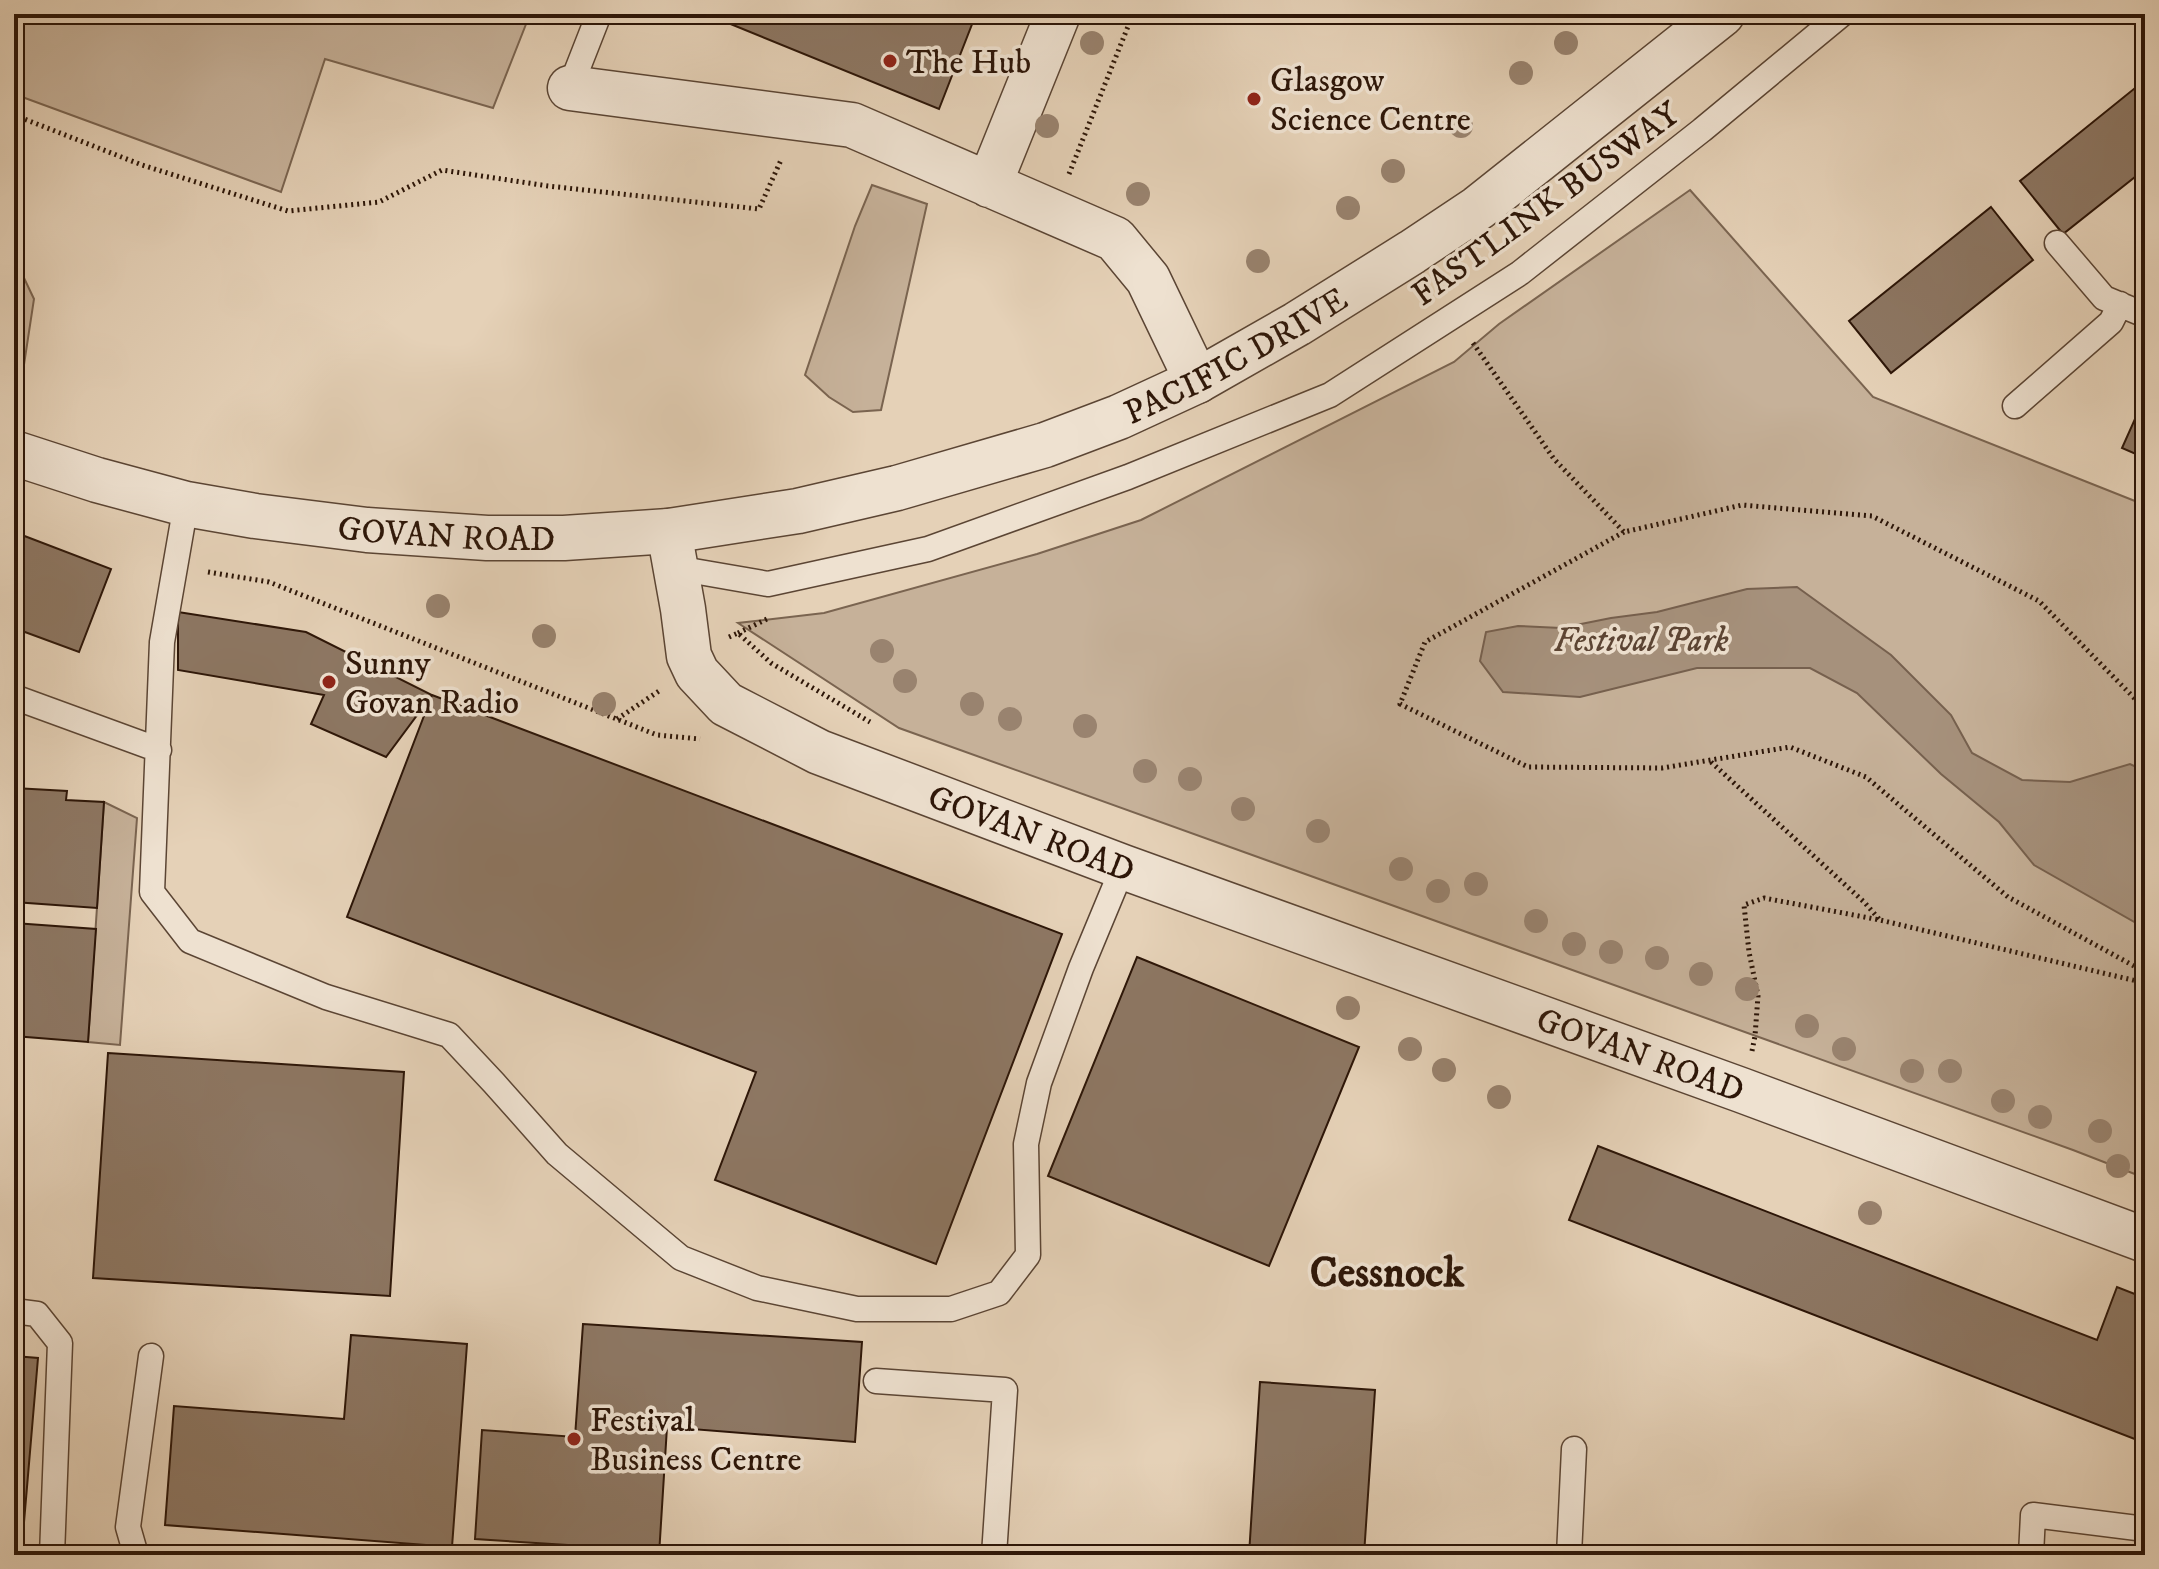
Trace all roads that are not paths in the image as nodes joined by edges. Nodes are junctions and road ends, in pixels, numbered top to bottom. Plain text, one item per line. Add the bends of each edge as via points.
1 (599, 14) edge
2 (1058, 14) edge
3 (1722, 14) edge
4 (1842, 14) edge
5 (570, 88) joint
6 (989, 185) junction
7 (2057, 243) dead end
8 (2120, 304) junction
9 (2145, 315) edge
10 (1197, 381) junction
11 (2015, 406) dead end
12 (14, 453) edge
13 (186, 504) junction
14 (672, 550) junction
15 (14, 697) edge
16 (159, 750) junction
17 (1123, 867) junction
18 (2145, 1240) edge
19 (26, 1312) edge
20 (151, 1356) dead end
21 (876, 1381) dead end
22 (1574, 1449) dead end
23 (2145, 1529) edge
24 (52, 1555) edge
25 (136, 1555) edge
26 (994, 1555) edge
27 (1569, 1555) edge
28 (2031, 1555) edge

1 - 5 lane
2 - 6 street
3 - 10 street, PACIFIC DRIVE via 1478,208
4 - 14 lane, FASTLINK BUSWAY via 1520,273 1330,395 1128,477 928,549 768,584
5 - 6 street via 852,125
6 - 10 street via 1115,239 1148,279
7 - 8 lane via 2104,298
8 - 9 lane
8 - 11 lane via 2111,322
10 - 14 street, PACIFIC DRIVE via 1045,445
12 - 13 street, GOVAN ROAD
13 - 14 street, GOVAN ROAD via 367,530 564,538
13 - 16 lane via 162,642
14 - 17 street, GOVAN ROAD via 689,656 697,673 726,704 819,752
15 - 16 lane
16 - 17 lane via 152,892 190,941 326,997 449,1035 557,1154 681,1258 757,1288 857,1309 951,1309 999,1293 1028,1255 1026,1144 1039,1083
17 - 18 street, GOVAN ROAD
19 - 24 lane via 60,1343
20 - 25 lane via 128,1527
21 - 26 lane via 1005,1390
22 - 27 lane
23 - 28 lane via 2033,1515

